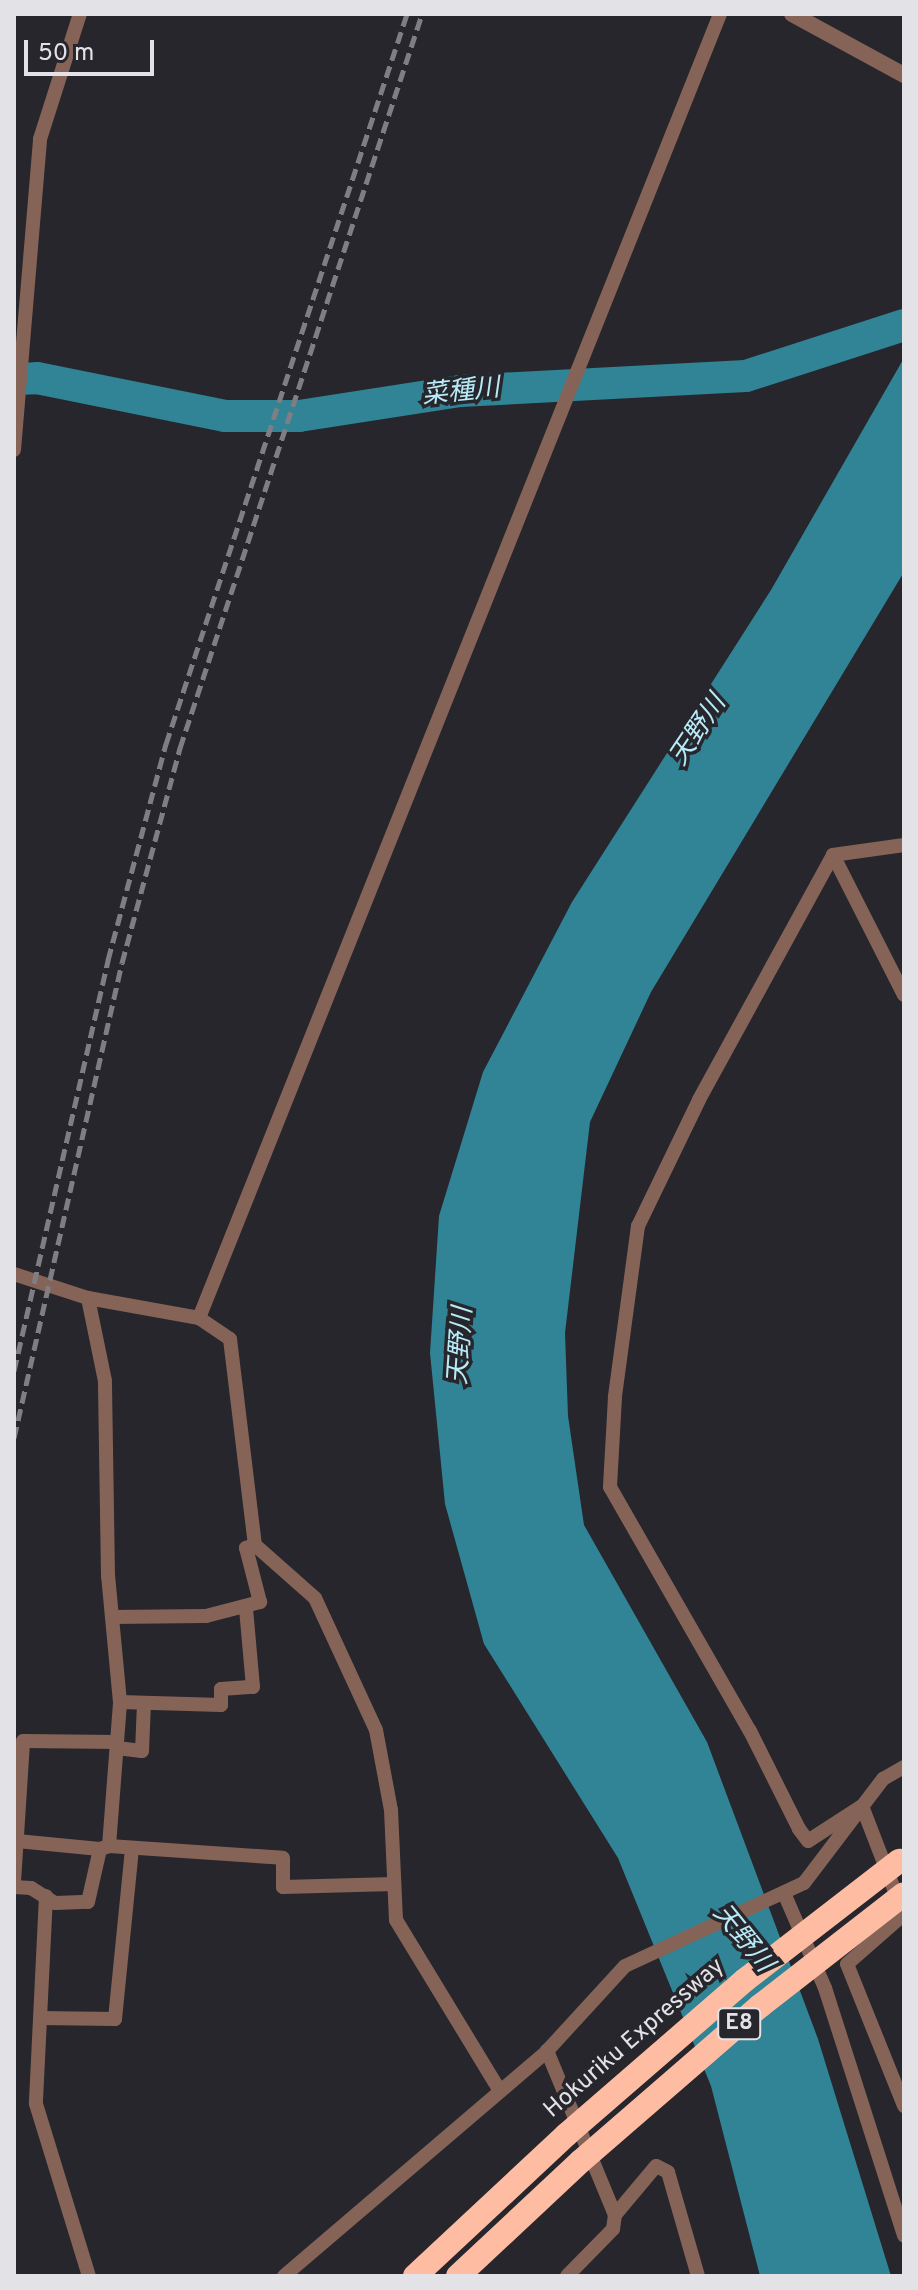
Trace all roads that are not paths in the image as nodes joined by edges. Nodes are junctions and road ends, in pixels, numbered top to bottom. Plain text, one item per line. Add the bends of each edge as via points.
1 (80, 14) edge
2 (720, 14) edge
3 (792, 14) edge
4 (904, 75) edge
5 (14, 450) edge
6 (904, 845) edge
7 (833, 855) junction
8 (904, 995) edge
9 (14, 1274) edge
10 (88, 1298) junction
11 (199, 1318) junction
12 (255, 1545) junction
13 (246, 1608) junction
14 (112, 1617) junction
15 (120, 1702) junction
16 (144, 1704) junction
17 (117, 1745) junction
18 (904, 1767) edge
19 (862, 1806) junction
20 (17, 1841) junction
21 (104, 1847) junction
22 (132, 1848) junction
23 (902, 1860) edge
24 (394, 1884) junction
25 (14, 1885) edge
26 (784, 1893) junction
27 (904, 1894) edge
28 (46, 1896) junction
29 (904, 1915) edge
30 (40, 2018) junction
31 (547, 2051) junction
32 (498, 2088) junction
33 (904, 2106) edge
34 (615, 2215) junction
35 (904, 2236) edge
36 (89, 2276) edge
37 (284, 2276) edge
38 (415, 2276) edge
39 (458, 2276) edge
40 (567, 2276) edge
41 (698, 2276) edge

1 - 5 street via 40,139
2 - 11 street
3 - 4 street
6 - 7 street
7 - 8 street
7 - 19 street via 699,1100 638,1226 615,1397 610,1487 808,1841
9 - 10 street
10 - 11 street
10 - 14 street via 105,1381
11 - 12 street via 230,1339
12 - 13 street via 246,1548 260,1602
12 - 24 street via 315,1598 376,1730 391,1810
13 - 14 street via 206,1616
13 - 16 street via 253,1687 221,1689 221,1705
14 - 15 street
15 - 16 street
15 - 17 street
16 - 17 street via 142,1751
17 - 20 street via 23,1741
17 - 21 street
18 - 19 street via 883,1779
19 - 26 street via 804,1883
19 - 29 street
20 - 21 street
20 - 25 street
21 - 22 street
21 - 28 street via 88,1902 55,1903
22 - 24 street via 283,1858 283,1887
22 - 30 street via 115,2019
23 - 38 highway, Hokuriku Expressway / E8, bridge via 745,1980 566,2135
24 - 32 street via 396,1920
25 - 28 street
26 - 31 street via 625,1966
26 - 35 street via 825,1988
27 - 39 highway, E8, bridge via 760,2006
28 - 30 street
29 - 33 street via 847,1964
30 - 36 street via 36,2104
31 - 32 street
31 - 34 street
32 - 37 street
34 - 40 street via 613,2229
34 - 41 street via 656,2166 668,2172

